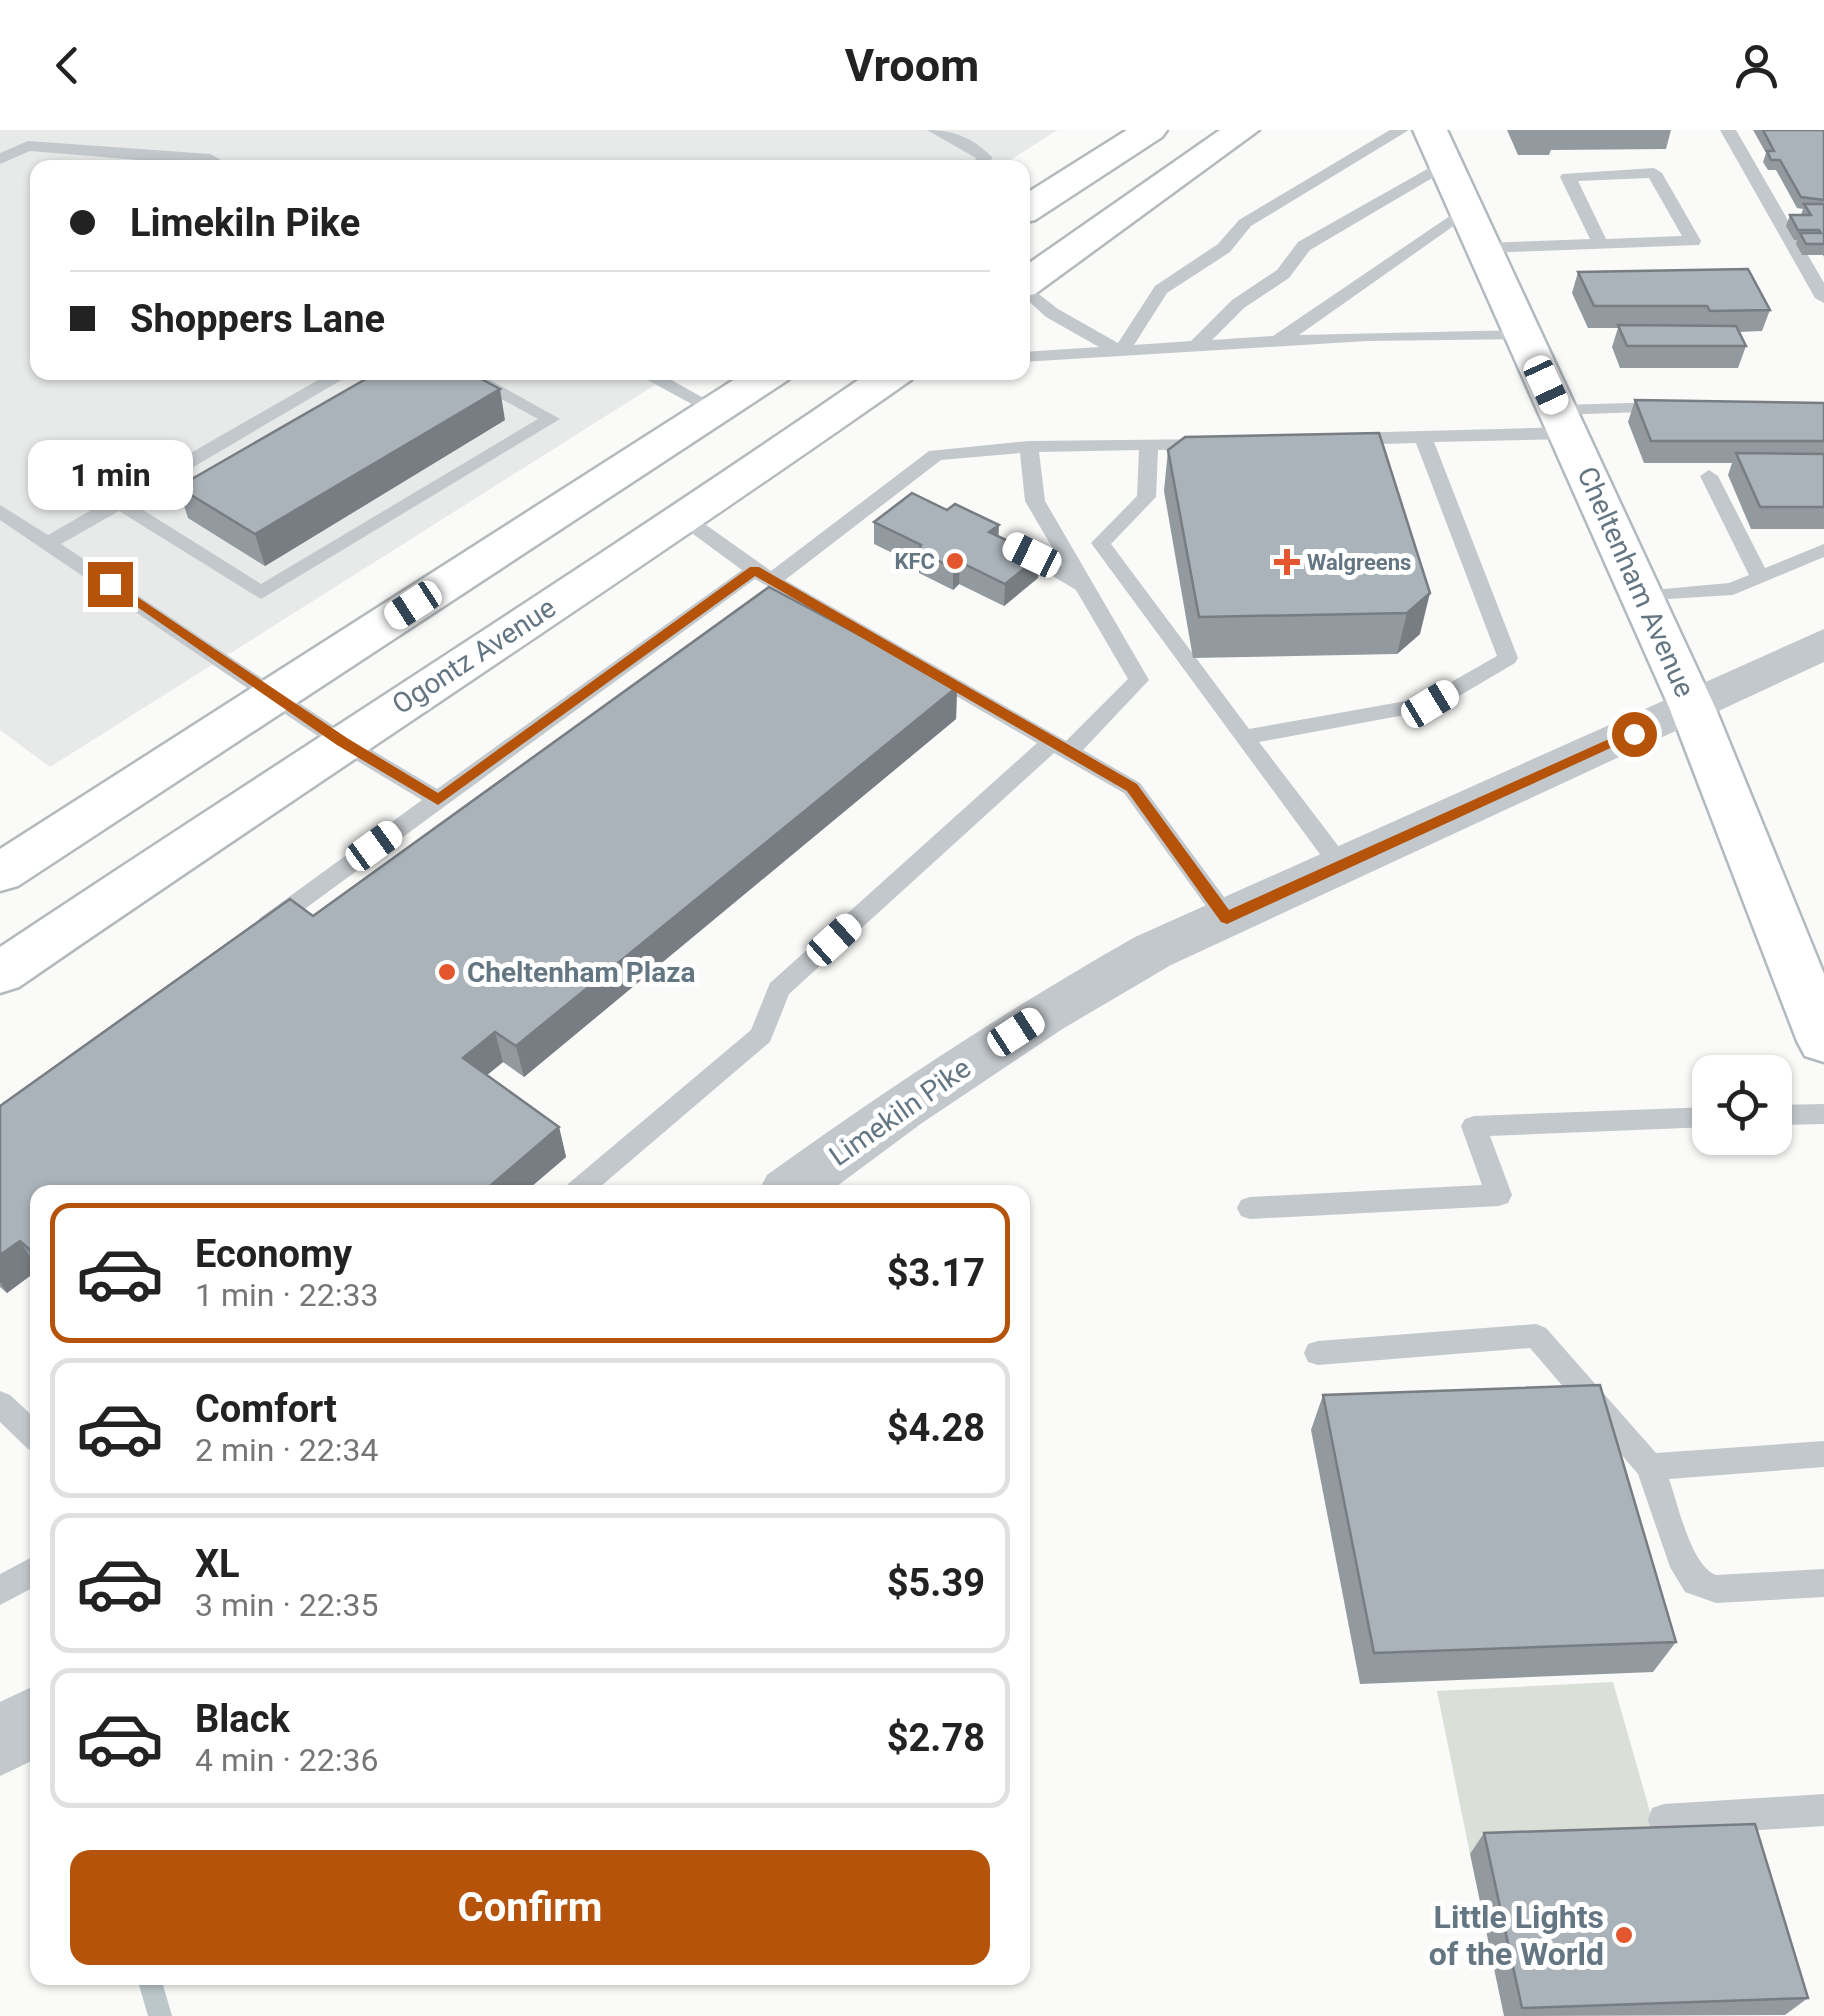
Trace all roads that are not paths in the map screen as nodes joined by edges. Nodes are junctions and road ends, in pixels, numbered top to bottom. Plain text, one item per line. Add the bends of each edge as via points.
1 (935, 130) edge
2 (1150, 130) edge
3 (1242, 130) edge
4 (1400, 130) edge
5 (1430, 130) edge
6 (1728, 130) edge
7 (0, 146) edge
8 (28, 146) junction
9 (0, 159) edge
10 (212, 160) edge
11 (983, 160) edge
12 (1445, 164) junction
13 (1030, 207) edge
14 (1466, 210) junction
15 (1600, 244) junction
16 (1484, 248) junction
17 (1030, 281) edge
18 (1030, 293) edge
19 (1824, 298) edge
20 (1523, 335) junction
21 (1278, 340) junction
22 (1197, 345) junction
23 (1120, 352) junction
24 (1030, 358) edge
25 (332, 380) edge
26 (476, 380) edge
27 (658, 380) edge
28 (762, 380) edge
29 (886, 380) edge
30 (1692, 407) edge
31 (716, 410) junction
32 (1563, 422) junction
33 (1423, 437) junction
34 (1325, 440) edge
35 (1228, 442) edge
36 (1149, 444) junction
37 (1029, 448) junction
38 (1708, 476) dead end
39 (120, 502) junction
40 (0, 511) edge
41 (685, 519) junction
42 (997, 538) edge
43 (48, 543) junction
44 (1824, 550) edge
45 (763, 576) junction
46 (1760, 577) junction
47 (1084, 587) junction
48 (1642, 597) junction
49 (1824, 644) edge
50 (274, 694) junction
51 (1692, 708) junction
52 (1244, 737) junction
53 (342, 742) junction
54 (1061, 746) junction
55 (438, 800) junction
56 (1342, 866) junction
57 (0, 874) edge
58 (1227, 918) junction
59 (246, 939) edge
60 (0, 973) edge
61 (1824, 1041) edge
62 (1792, 1114) edge
63 (1824, 1114) edge
64 (1692, 1118) edge
65 (585, 1185) edge
66 (797, 1185) edge
67 (1250, 1208) dead end
68 (1318, 1353) dead end
69 (0, 1404) edge
70 (30, 1432) edge
71 (1824, 1454) edge
72 (1650, 1467) junction
73 (30, 1573) edge
74 (1824, 1583) edge
75 (0, 1591) edge
76 (30, 1723) edge
77 (0, 1741) edge
78 (1824, 1810) edge
79 (1664, 1820) dead end

1 - 11 lane via 966,142
2 - 13 main road
3 - 17 main road
4 - 23 lane via 1245,223 1224,248 1162,290
5 - 12 main road, Cheltenham Avenue
6 - 19 lane
7 - 8 lane
8 - 9 lane
8 - 10 lane
12 - 14 main road, Cheltenham Avenue
12 - 22 lane via 1304,246 1283,274 1238,304
14 - 16 main road, Cheltenham Avenue
14 - 21 lane
15 - 15 lane via 1618,243 1692,240 1654,173 1568,178
15 - 16 lane
16 - 20 main road, Cheltenham Avenue
18 - 23 lane
20 - 21 lane
20 - 32 main road, Cheltenham Avenue
21 - 22 lane
22 - 23 lane
23 - 24 lane
25 - 39 lane
26 - 39 lane via 550,419 261,593
27 - 31 lane
28 - 31 main road
29 - 41 main road, Ogontz Avenue
30 - 32 lane
31 - 50 main road
32 - 33 lane
32 - 48 main road, Cheltenham Avenue
33 - 34 lane
33 - 52 lane via 1508,658 1430,704
35 - 36 lane
36 - 37 lane
36 - 52 lane via 1146,497 1101,543
37 - 45 lane via 936,455 901,492
37 - 47 lane via 1034,501
38 - 46 lane
39 - 43 lane
40 - 43 lane
41 - 45 lane
41 - 53 main road, Ogontz Avenue
42 - 47 lane
43 - 50 lane
44 - 46 lane
45 - 54 lane
45 - 55 lane
46 - 48 lane via 1733,588
47 - 54 lane via 1139,680
48 - 51 main road, Cheltenham Avenue
49 - 51 street, Limekiln Pike
50 - 53 lane
50 - 57 main road
51 - 56 street, Limekiln Pike
51 - 61 main road, Cheltenham Avenue
52 - 56 lane
53 - 55 lane
53 - 60 main road, Ogontz Avenue
54 - 58 lane via 1132,788
54 - 65 lane via 779,989 761,1035
55 - 59 lane
56 - 58 street, Limekiln Pike
58 - 66 street, Limekiln Pike via 1044,1014
62 - 63 lane
64 - 67 lane via 1474,1126 1499,1195
68 - 72 lane via 1536,1336
69 - 70 lane
71 - 72 lane
72 - 74 lane via 1696,1582 1716,1589
73 - 75 lane
76 - 77 street
78 - 79 lane

